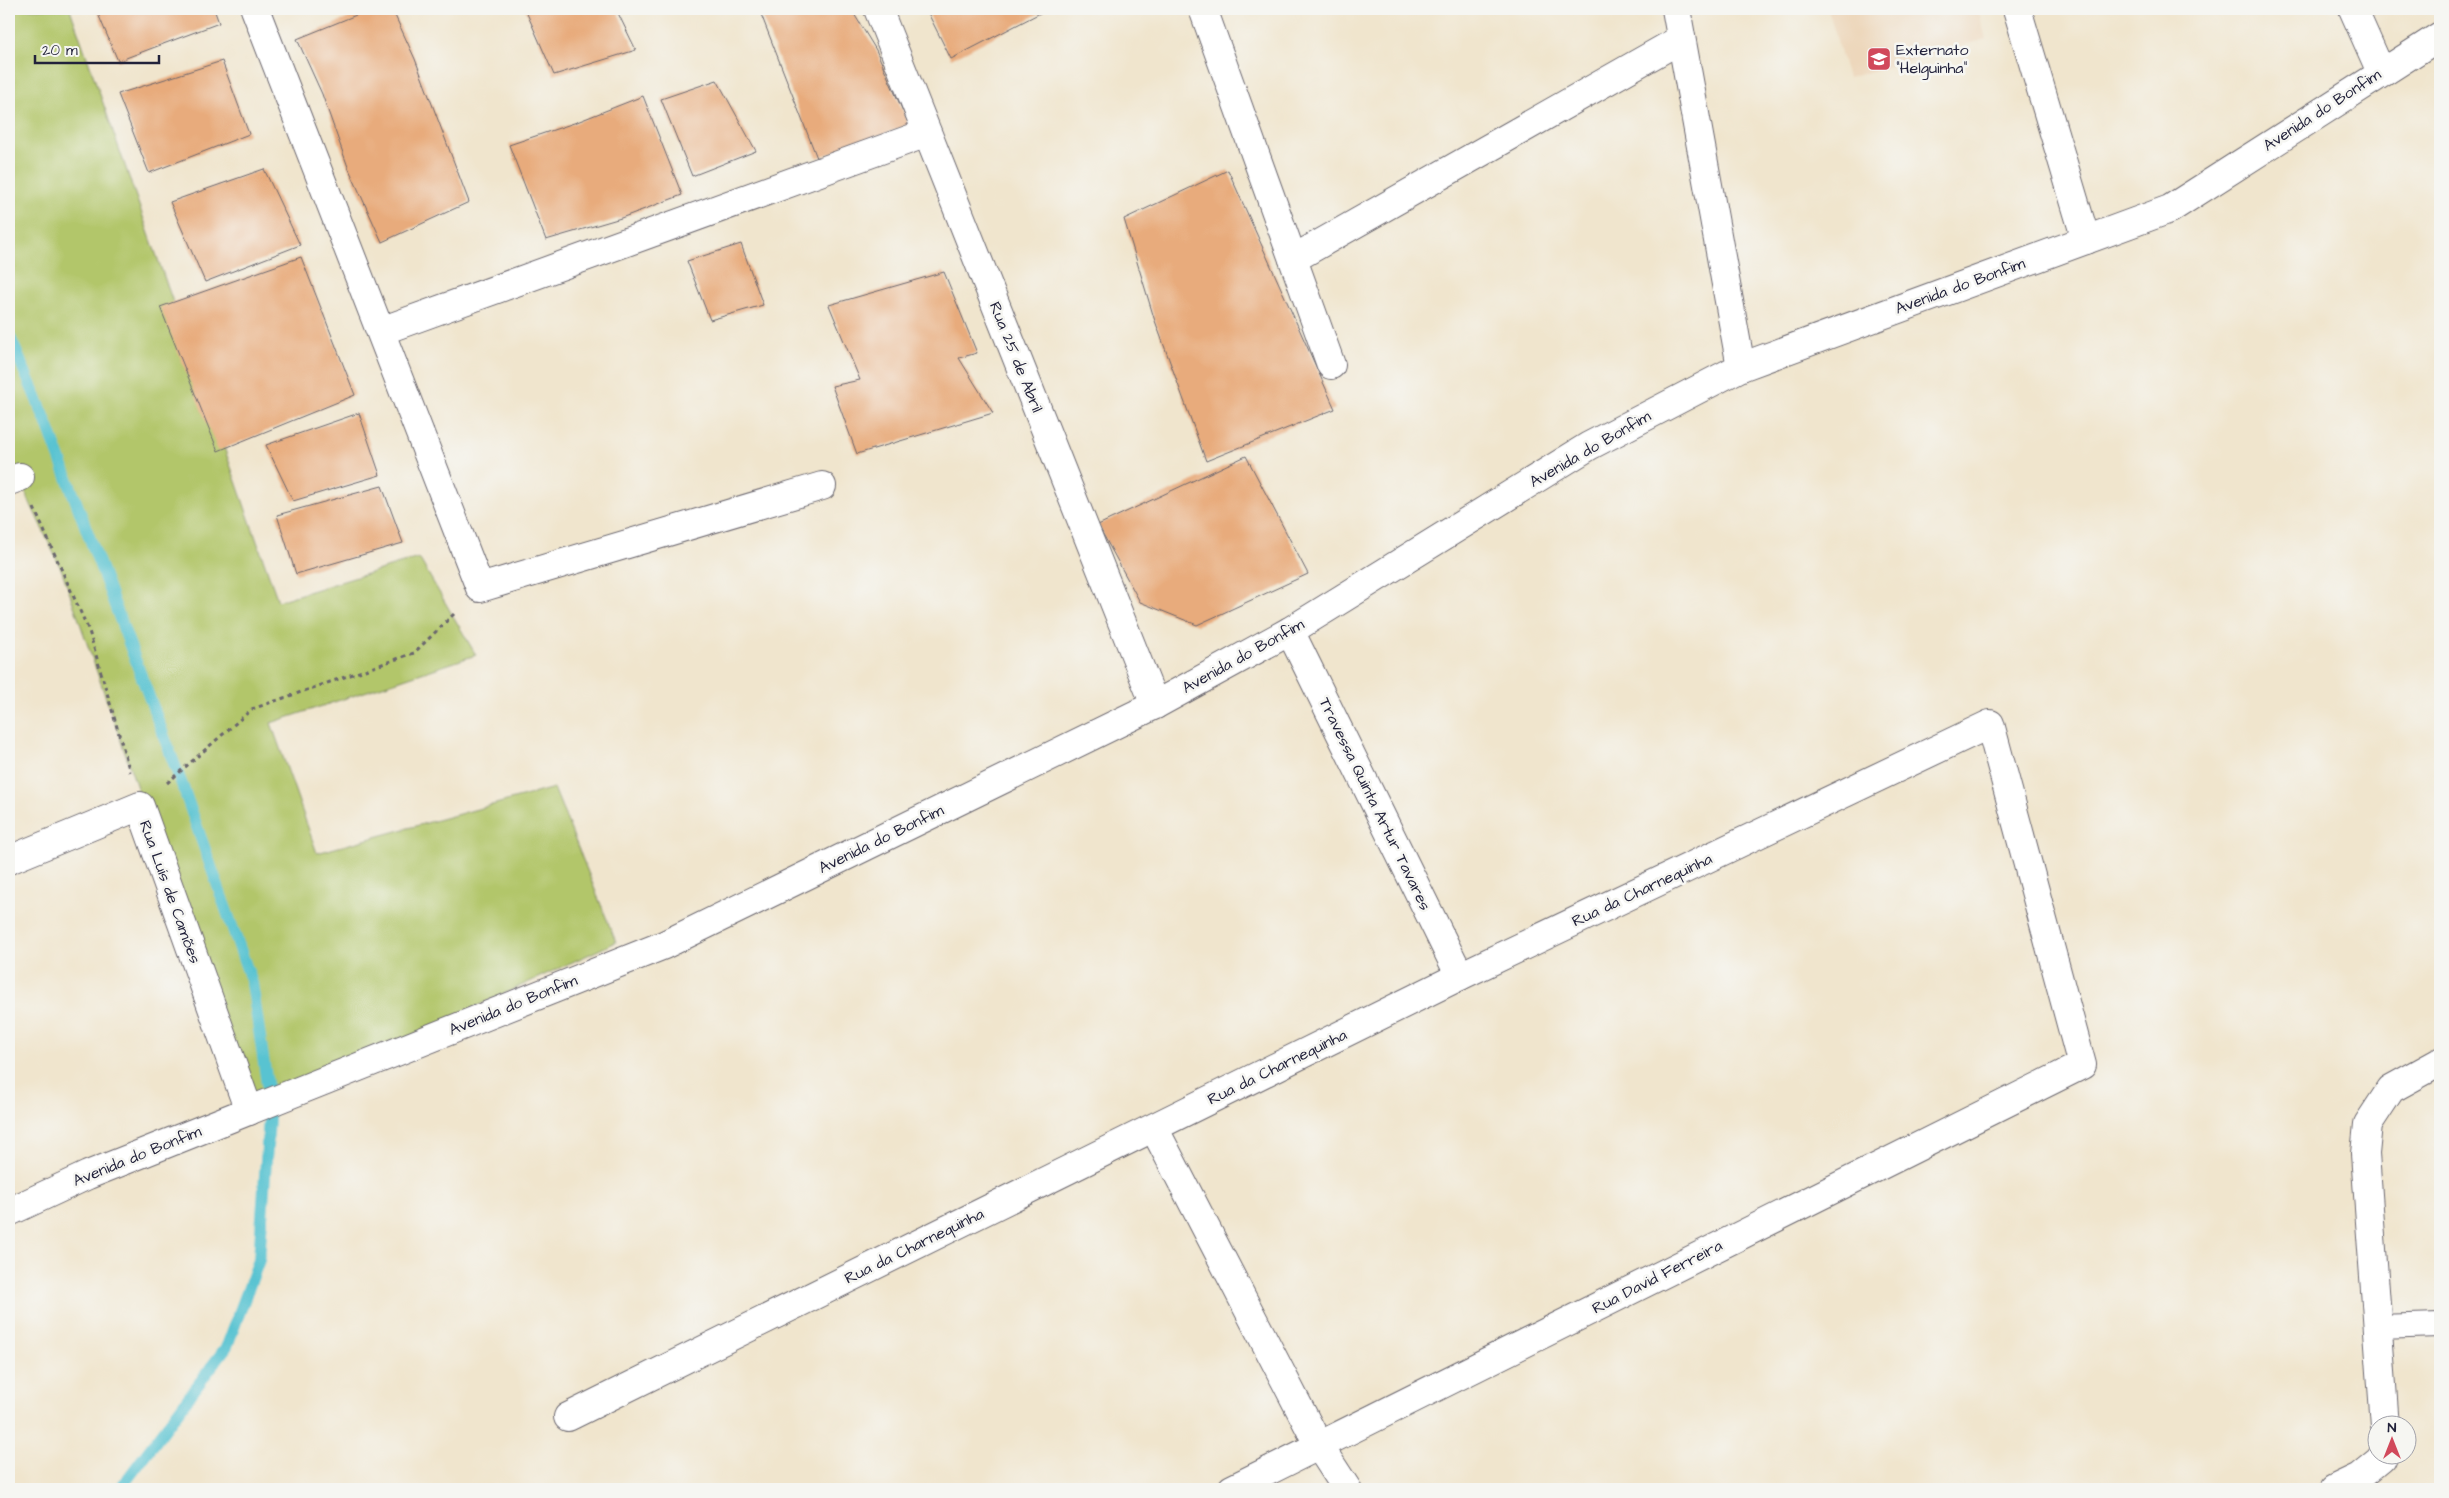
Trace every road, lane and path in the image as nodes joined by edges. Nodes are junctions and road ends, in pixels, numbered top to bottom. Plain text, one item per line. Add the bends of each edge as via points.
1 (255, 9) edge
2 (878, 9) edge
3 (1203, 9) edge
4 (1676, 9) edge
5 (2017, 9) edge
6 (2353, 9) edge
7 (2440, 36) edge
8 (1681, 39) junction
9 (2381, 72) junction
10 (927, 133) junction
11 (2086, 240) junction
12 (1292, 259) junction
13 (381, 331) junction
14 (1331, 365) dead end
15 (1742, 368) junction
16 (14, 479) edge
17 (822, 486) dead end
18 (480, 588) junction
19 (1290, 631) junction
20 (1155, 705) junction
21 (140, 806) junction
22 (9, 860) edge
23 (1460, 976) junction
24 (2440, 1062) edge
25 (2082, 1065) joint
26 (249, 1111) junction
27 (1154, 1128) junction
28 (9, 1212) edge
29 (2440, 1325) edge
30 (2378, 1327) junction
31 (2384, 1416) edge
32 (568, 1417) dead end
33 (1319, 1446) junction
34 (2372, 1466) edge
35 (1232, 1489) edge
36 (1347, 1489) edge
37 (2334, 1489) edge

1 - 13 street
2 - 10 street, Rua 25 de Abril
3 - 12 street
4 - 8 street
5 - 11 street
6 - 9 street
7 - 9 street, Avenida do Bonfim
8 - 12 street
8 - 15 street
9 - 11 street, Avenida do Bonfim via 2170,209
10 - 13 street
10 - 20 street, Rua 25 de Abril
11 - 15 street, Avenida do Bonfim
12 - 14 street
13 - 18 street
15 - 19 street, Avenida do Bonfim via 1589,446
16 - 21 path via 89,631
17 - 18 street
18 - 21 path via 414,653 252,709
19 - 20 street, Avenida do Bonfim
19 - 23 street, Travessa Quinta Artur Tavares
20 - 26 street, Avenida do Bonfim via 664,945
21 - 22 street, Rua Luís de Camões
21 - 26 street, Rua Luís de Camões
23 - 25 street, Rua da Charnequinha via 1990,724
23 - 27 street, Rua da Charnequinha
24 - 30 street via 2391,1089 2368,1124 2365,1154
25 - 33 street, Rua David Ferreira
26 - 28 street, Avenida do Bonfim via 88,1175
27 - 32 street, Rua da Charnequinha
27 - 33 street
29 - 30 lane
30 - 31 street
33 - 35 street, Rua David Ferreira
33 - 36 street
34 - 37 street via 2359,1477

